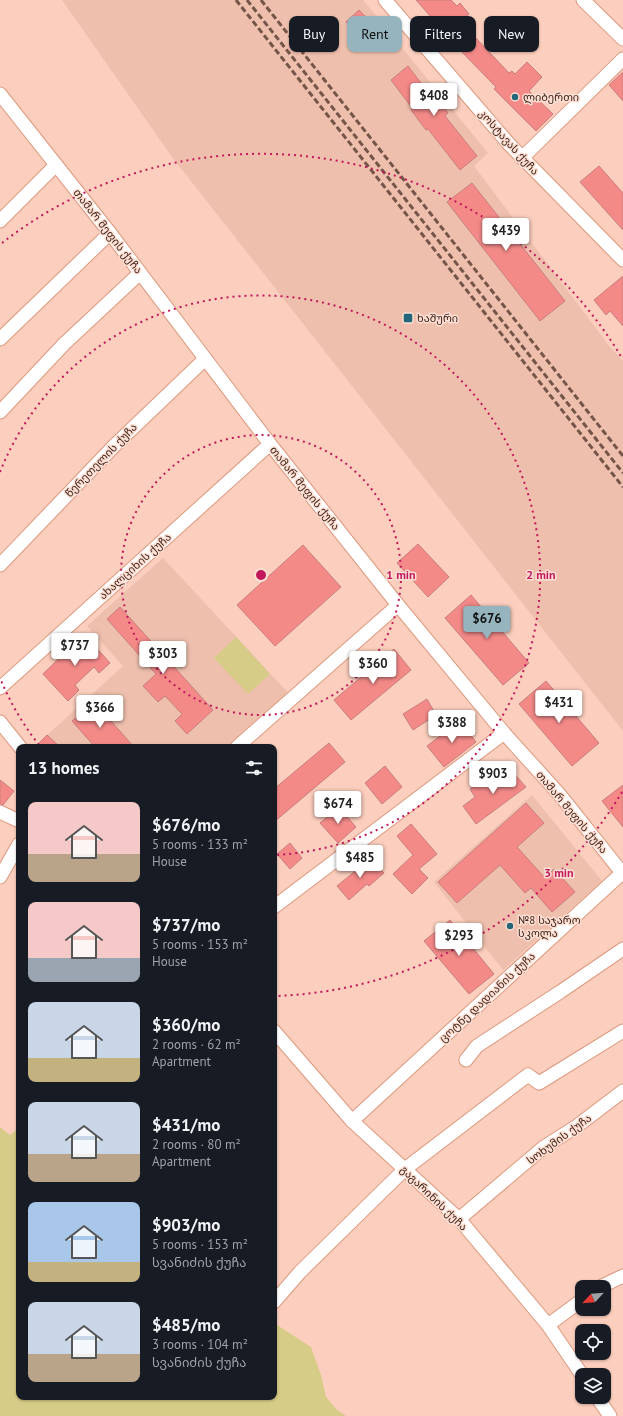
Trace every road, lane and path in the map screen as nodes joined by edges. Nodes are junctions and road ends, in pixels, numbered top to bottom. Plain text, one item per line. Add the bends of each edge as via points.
1 (385, 0) edge
2 (590, 2) edge
3 (623, 39) edge
4 (623, 59) edge
5 (0, 94) edge
6 (522, 158) junction
7 (56, 165) junction
8 (0, 221) edge
9 (110, 233) junction
10 (623, 260) edge
11 (140, 273) junction
12 (0, 340) edge
13 (205, 359) junction
14 (0, 412) edge
15 (270, 444) junction
16 (0, 565) edge
17 (398, 605) junction
18 (0, 688) edge
19 (0, 722) edge
20 (504, 733) junction
21 (18, 744) edge
22 (240, 744) edge
23 (0, 812) edge
24 (16, 820) edge
25 (16, 849) edge
26 (623, 873) edge
27 (0, 877) edge
28 (277, 905) edge
29 (623, 949) edge
30 (623, 1031) edge
31 (277, 1034) edge
32 (466, 1060) dead end
33 (623, 1092) edge
34 (352, 1121) junction
35 (405, 1169) junction
36 (459, 1219) junction
37 (623, 1276) edge
38 (611, 1282) edge
39 (277, 1299) edge
40 (575, 1305) edge
41 (548, 1325) junction
42 (577, 1368) edge
43 (602, 1404) edge
44 (610, 1416) edge

1 - 6 street, კოსტავას ქუჩა
2 - 3 street
4 - 6 street
5 - 7 street, თამარ მეფის ქუჩა
6 - 10 street, კოსტავას ქუჩა
7 - 8 street
7 - 9 street, თამარ მეფის ქუჩა
9 - 11 street, თამარ მეფის ქუჩა
9 - 12 street
11 - 13 street, თამარ მეფის ქუჩა
11 - 14 street via 64,344
13 - 15 street, თამარ მეფის ქუჩა
13 - 16 street, წერეთელის ქუჩა via 114,446
15 - 17 street, თამარ მეფის ქუჩა
15 - 18 street, ახალციხის ქუჩა
17 - 20 street, თამარ მეფის ქუჩა
17 - 22 street
19 - 21 street
20 - 26 street, თამარ მეფის ქუჩა via 560,795
20 - 28 street
23 - 24 street
25 - 27 street
26 - 34 street, ცოტნე დადიანის ქუჩა
29 - 32 street via 477,1046
30 - 35 street via 539,1083 528,1076
31 - 34 street, გაგარინის ქუჩა
33 - 36 street, სოხუმის ქუჩა via 544,1147
34 - 35 street, გაგარინის ქუჩა
35 - 36 street, გაგარინის ქუჩა
35 - 39 street via 300,1272
36 - 41 street, გაგარინის ქუჩა
37 - 38 street
40 - 41 street
41 - 42 street, გაგარინის ქუჩა
43 - 44 street

